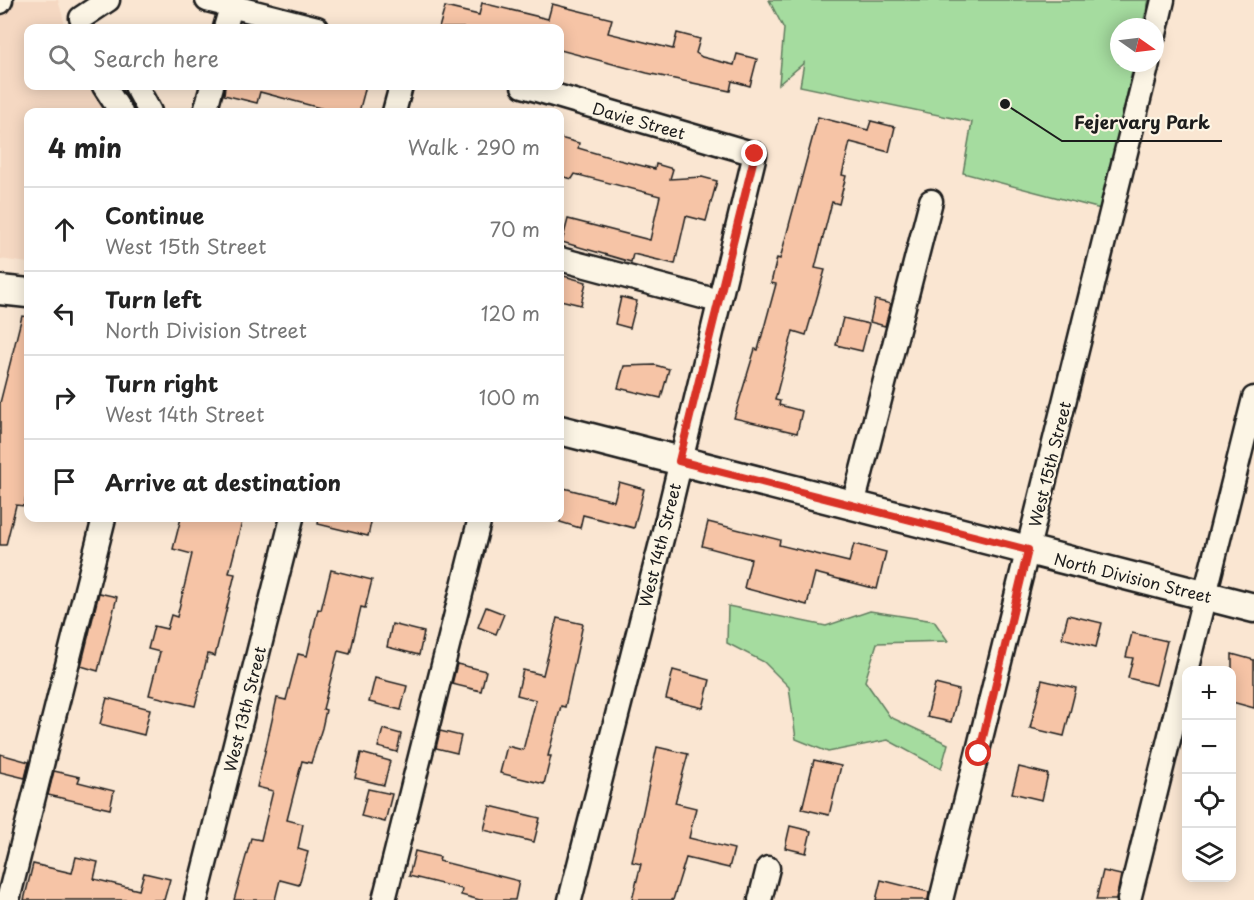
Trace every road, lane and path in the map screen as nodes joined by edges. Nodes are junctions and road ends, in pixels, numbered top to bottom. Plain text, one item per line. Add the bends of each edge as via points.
1 (108, 0) edge
2 (207, 0) edge
3 (1163, 0) edge
4 (232, 3) edge
5 (1159, 18) edge
6 (82, 19) edge
7 (226, 24) edge
8 (303, 24) edge
9 (1146, 72) edge
10 (107, 90) edge
11 (138, 90) edge
12 (211, 90) edge
13 (400, 90) edge
14 (537, 90) edge
15 (118, 108) edge
16 (148, 108) edge
17 (206, 108) edge
18 (395, 108) edge
19 (755, 154) joint
20 (931, 201) dead end
21 (564, 260) edge
22 (0, 290) edge
23 (24, 293) edge
24 (718, 301) junction
25 (1254, 398) edge
26 (564, 431) edge
27 (679, 461) junction
28 (853, 505) junction
29 (103, 522) edge
30 (291, 522) edge
31 (479, 522) edge
32 (1028, 550) junction
33 (1205, 596) junction
34 (1254, 608) edge
35 (768, 868) dead end
36 (8, 900) edge
37 (196, 900) edge
38 (384, 900) edge
39 (570, 900) edge
40 (760, 900) edge
41 (941, 900) edge
42 (1129, 900) edge

1 - 6 street
2 - 4 street
3 - 5 street
4 - 7 street
4 - 8 street
9 - 32 street, West 15th Street
10 - 15 street
11 - 16 street
12 - 17 street
13 - 18 street
14 - 19 street, Davie Street
19 - 24 street, West 14th Street
20 - 28 street
21 - 24 street
22 - 23 main road
24 - 27 street, West 14th Street
25 - 33 street
26 - 27 main road, North Division Street
27 - 28 main road, North Division Street
27 - 39 street, West 14th Street
28 - 32 main road, North Division Street
29 - 36 street
30 - 37 street, West 13th Street
31 - 38 street
32 - 33 main road, North Division Street
32 - 41 street, West 15th Street
33 - 34 main road, North Division Street
33 - 42 street
35 - 40 street

